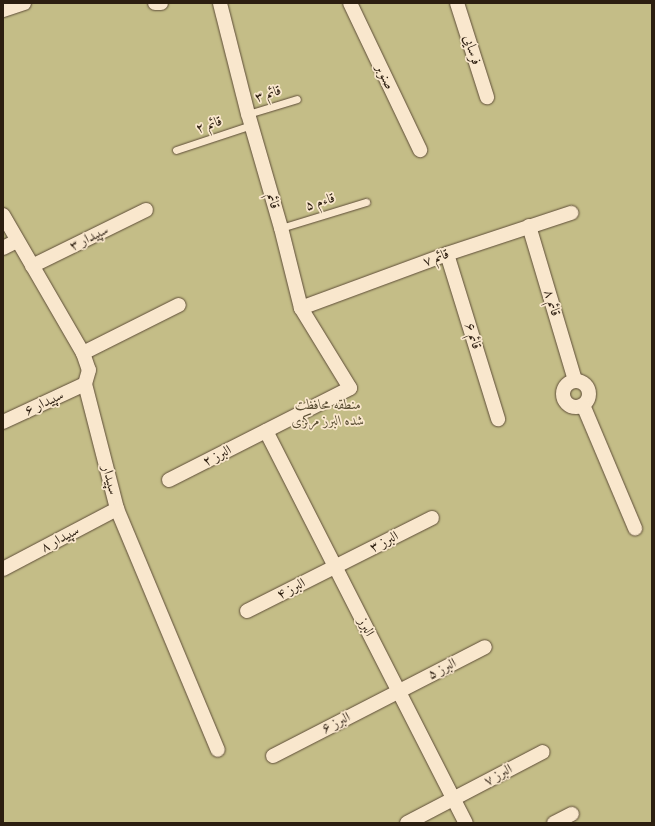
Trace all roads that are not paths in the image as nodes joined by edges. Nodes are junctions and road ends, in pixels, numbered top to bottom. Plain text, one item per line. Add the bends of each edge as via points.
1 (24, 3) edge
2 (155, 3) edge
3 (161, 3) edge
4 (220, 3) edge
5 (350, 3) edge
6 (457, 3) edge
7 (3, 10) edge
8 (487, 97) dead end
9 (297, 99) dead end
10 (249, 120) junction
11 (176, 150) dead end
12 (420, 150) dead end
13 (366, 202) dead end
14 (146, 210) dead end
15 (571, 213) dead end
16 (3, 214) edge
17 (529, 226) junction
18 (281, 228) junction
19 (17, 241) junction
20 (3, 248) edge
21 (447, 254) junction
22 (32, 266) junction
23 (179, 305) dead end
24 (301, 308) junction
25 (82, 354) junction
26 (575, 380) junction
27 (85, 384) junction
28 (350, 388) joint
29 (583, 405) junction
30 (498, 419) dead end
31 (3, 422) edge
32 (266, 431) junction
33 (169, 480) dead end
34 (117, 508) junction
35 (432, 518) dead end
36 (635, 528) dead end
37 (335, 566) junction
38 (3, 569) edge
39 (247, 611) dead end
40 (485, 647) dead end
41 (399, 691) junction
42 (218, 750) dead end
43 (543, 752) dead end
44 (273, 756) dead end
45 (454, 799) junction
46 (572, 814) dead end
47 (407, 823) edge
48 (466, 823) edge
49 (554, 823) edge

1 - 7 street
2 - 3 street
4 - 10 street, قائم
5 - 12 street, صنوبر
6 - 8 street, فرسایی
9 - 10 lane, قائم ۳
10 - 11 lane, قائم ۲
10 - 18 street, قائم
13 - 18 lane, قاءم ۵
14 - 22 street, سپیدار ۳
15 - 17 street, قائم ۷
16 - 19 street, سپیدار
17 - 21 street, قائم ۷
17 - 26 street, قائم ۸
18 - 24 street, قائم
19 - 20 street
19 - 22 street, سپیدار
21 - 24 street, قائم ۷
21 - 30 street, قائم ۶
22 - 25 street, سپیدار
23 - 25 street
24 - 28 street, قائم
25 - 27 street, سپیدار via 89,370
26 - 29 street via 587,386 589,396
26 - 29 street via 568,383 563,391 565,401 574,407
27 - 31 street, سپیدار ۶
27 - 34 street, سپیدار
28 - 32 street, البرز ۲
29 - 36 street
32 - 33 street, البرز ۲
32 - 37 street, البرز
34 - 38 street, سپیدار ۸
34 - 42 street, سپیدار
35 - 37 street, البرز ۳
37 - 39 street, البرز ۴
37 - 41 street, البرز
40 - 41 street, البرز ۵
41 - 44 street, البرز ۶
41 - 45 street, البرز
43 - 45 street, البرز ۷
45 - 47 street, البرز ۷
45 - 48 street, البرز
46 - 49 street

